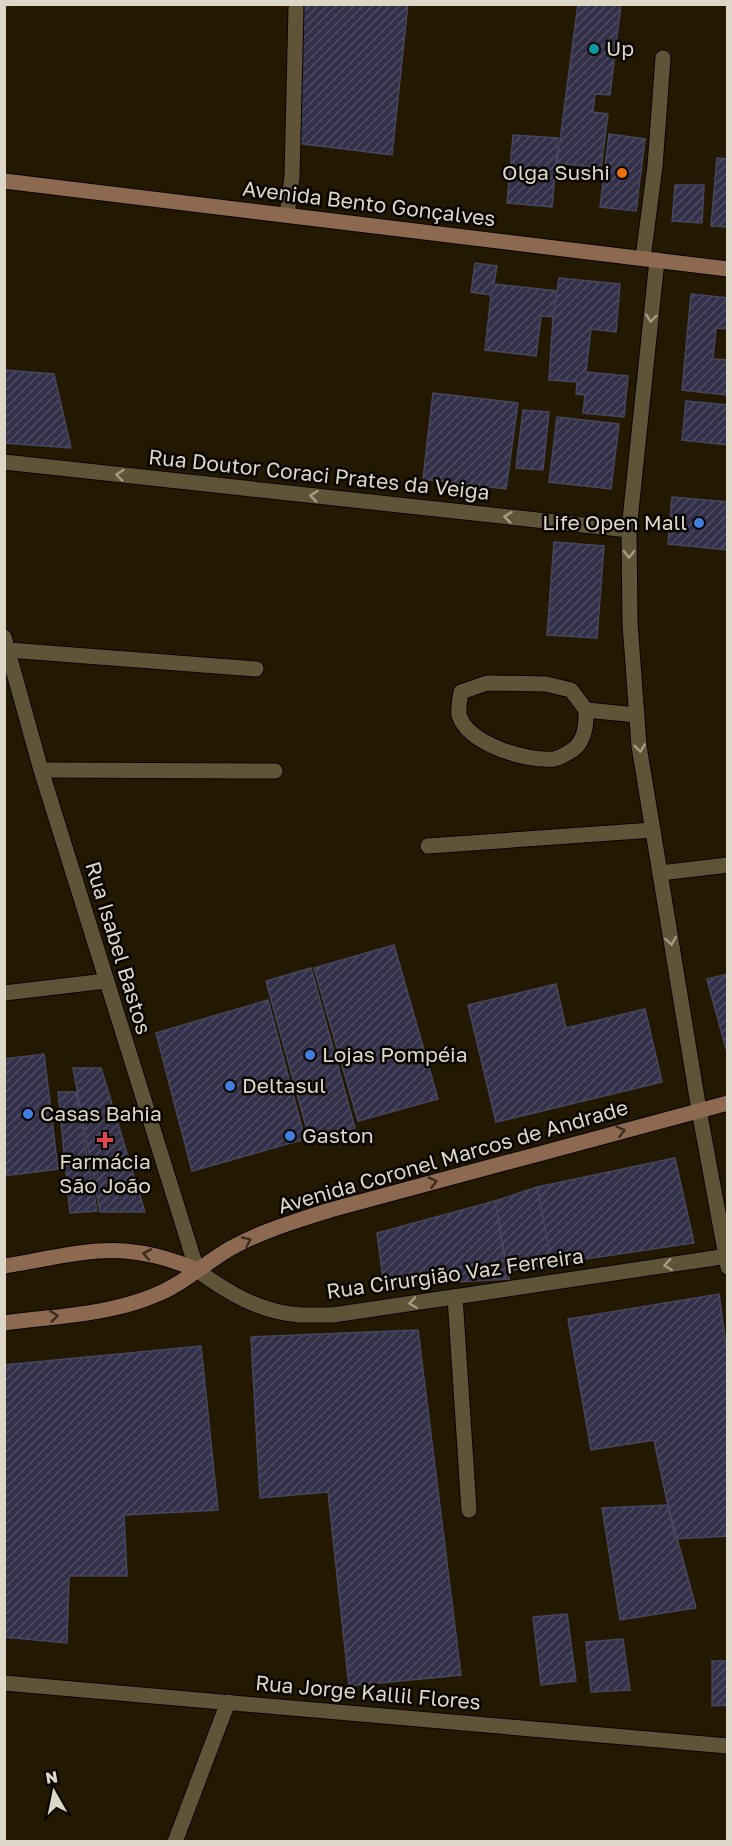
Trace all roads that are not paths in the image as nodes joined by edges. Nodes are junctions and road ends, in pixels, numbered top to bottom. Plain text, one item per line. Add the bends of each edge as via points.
1 (296, 8) dead end
2 (663, 58) dead end
3 (4, 181) edge
4 (287, 215) junction
5 (650, 259) junction
6 (728, 269) edge
7 (4, 462) edge
8 (628, 530) junction
9 (6, 643) edge
10 (256, 669) dead end
11 (586, 710) junction
12 (637, 715) junction
13 (40, 770) junction
14 (274, 771) dead end
15 (653, 830) junction
16 (428, 846) dead end
17 (728, 865) edge
18 (660, 873) junction
19 (106, 981) junction
20 (4, 993) edge
21 (728, 1103) edge
22 (699, 1110) junction
23 (727, 1260) edge
24 (4, 1266) edge
25 (197, 1270) junction
26 (455, 1297) junction
27 (4, 1323) edge
28 (469, 1510) dead end
29 (4, 1683) edge
30 (228, 1702) junction
31 (728, 1746) edge
32 (175, 1842) edge

1 - 4 street via 292,177
2 - 5 street
3 - 4 main road, Avenida Bento Gonçalves
4 - 5 main road, Avenida Bento Gonçalves
5 - 6 main road, Avenida Bento Gonçalves
5 -> 8 street
8 -> 7 street, Rua Doutor Coraci Prates da Veiga
8 -> 12 street
9 - 10 street
9 - 13 street, Rua Isabel Bastos
11 - 11 street via 572,690 546,684 487,683 461,692 459,713 465,726 482,740 516,756 556,759 577,746 586,729
11 - 12 street
12 -> 15 street
13 - 14 street
13 - 19 street, Rua Isabel Bastos
15 - 16 street
15 - 18 street
17 - 18 street
18 -> 22 street
19 - 20 street
19 - 25 street, Rua Isabel Bastos
21 - 22 main road, Avenida Coronel Marcos de Andrade
22 - 23 street
25 -> 22 main road, Avenida Coronel Marcos de Andrade via 270,1230 330,1210
23 -> 26 street, Rua Cirurgião Vaz Ferreira
25 -> 24 main road via 152,1254 124,1251
26 -> 25 street, Rua Cirurgião Vaz Ferreira via 300,1315 247,1302
27 -> 25 main road, Avenida Coronel Marcos de Andrade via 133,1304
26 - 28 street
29 - 30 street, Rua Jorge Kallil Flores
30 - 31 street, Rua Jorge Kallil Flores
30 - 32 street

